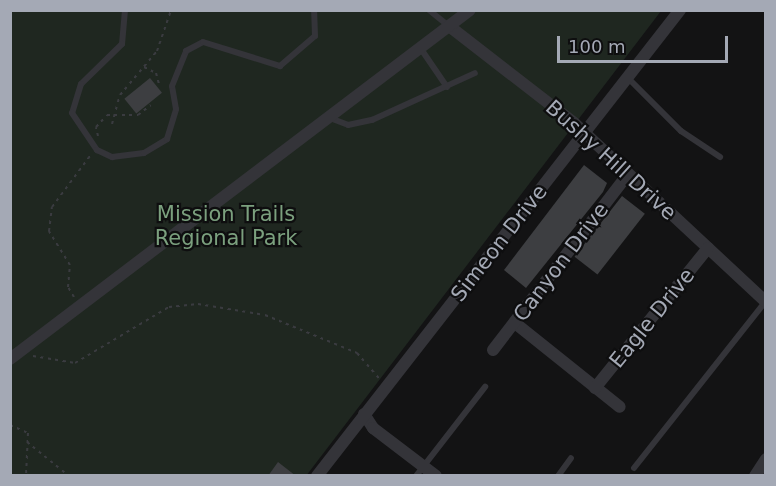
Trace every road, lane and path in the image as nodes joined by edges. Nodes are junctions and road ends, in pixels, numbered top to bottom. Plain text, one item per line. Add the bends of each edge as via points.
1 (124, 10) edge
2 (171, 10) edge
3 (314, 10) edge
4 (429, 10) edge
5 (470, 10) edge
6 (680, 10) edge
7 (449, 26) junction
8 (421, 49) junction
9 (144, 67) junction
10 (475, 73) dead end
11 (628, 78) junction
12 (159, 84) dead end
13 (447, 87) junction
14 (151, 105) dead end
15 (112, 115) junction
16 (330, 118) junction
17 (112, 124) dead end
18 (586, 134) junction
19 (97, 150) junction
20 (720, 157) dead end
21 (628, 174) junction
22 (708, 248) junction
23 (765, 302) edge
24 (79, 304) junction
25 (515, 323) junction
26 (493, 350) dead end
27 (14, 356) edge
28 (386, 386) junction
29 (485, 387) dead end
30 (595, 388) junction
31 (620, 407) dead end
32 (364, 414) junction
33 (10, 425) edge
34 (26, 442) junction
35 (571, 458) dead end
36 (765, 459) edge
37 (634, 468) dead end
38 (419, 471) edge
39 (26, 476) edge
40 (69, 476) edge
41 (317, 476) edge
42 (436, 476) edge
43 (558, 476) edge
44 (755, 476) edge

1 - 19 lane via 122,44 81,84 74,103 72,114
2 - 9 path via 157,51
3 - 19 lane via 315,36 280,66 203,42 186,51 172,86 176,109 167,139 144,153 112,157
4 - 7 lane
5 - 7 street
6 - 11 street, Simeon Drive
7 - 8 street
7 - 18 street, Bushy Hill Drive
8 - 13 lane
8 - 16 street
9 - 12 path via 156,73
9 - 15 path
10 - 13 lane
11 - 18 street, Simeon Drive
11 - 20 lane via 681,130
13 - 16 lane via 372,120 348,125
14 - 15 path via 138,115
15 - 17 path
15 - 19 path via 96,127
16 - 24 street
18 - 21 street, Bushy Hill Drive
18 - 28 street, Simeon Drive
19 - 24 path via 67,180 52,207 49,231 70,265 68,287
21 - 22 street, Bushy Hill Drive
21 - 25 street, Canyon Drive
22 - 23 street, Bushy Hill Drive
22 - 30 street, Eagle Drive
23 - 37 lane
24 - 27 street
25 - 26 street, Canyon Drive
25 - 30 street
27 - 28 path via 75,363 169,307 198,304 265,315 357,353
28 - 32 street, Simeon Drive
29 - 38 lane
30 - 31 street
32 - 38 street
32 - 41 street, Simeon Drive
33 - 34 path via 28,433
34 - 39 path
34 - 40 path
35 - 43 lane
36 - 44 street
38 - 42 street

